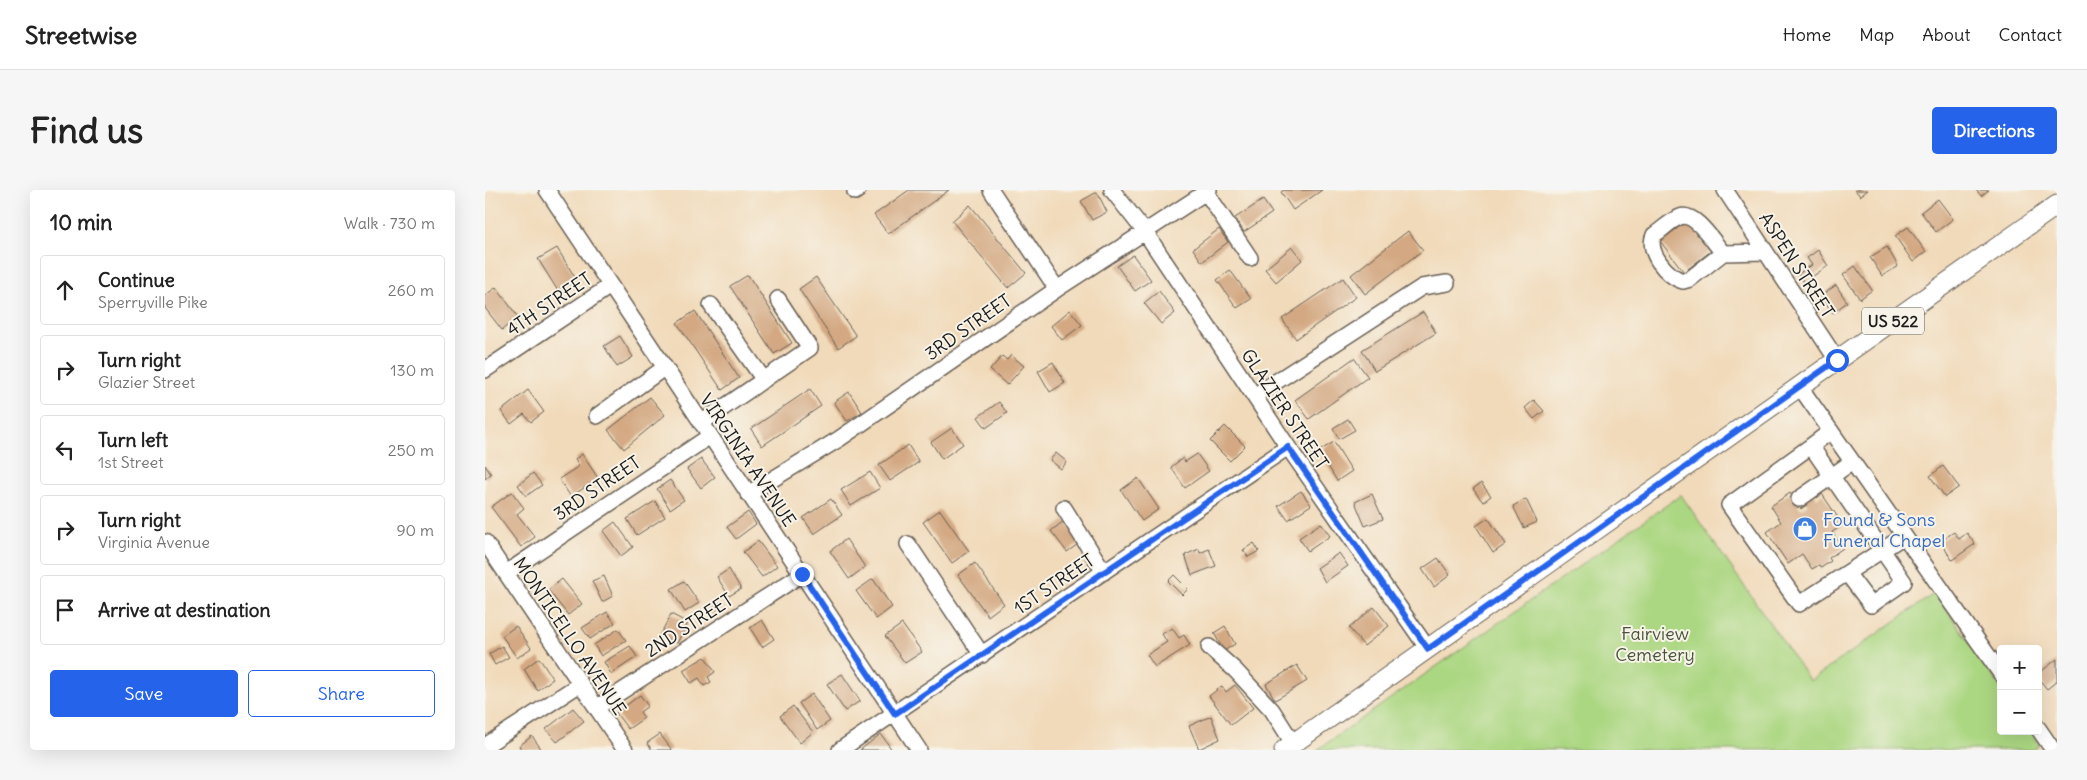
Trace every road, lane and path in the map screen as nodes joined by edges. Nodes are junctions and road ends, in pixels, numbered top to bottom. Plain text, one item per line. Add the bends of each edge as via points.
1 (547, 190) edge
2 (991, 190) edge
3 (1112, 190) edge
4 (1725, 190) edge
5 (1207, 191) edge
6 (2057, 206) edge
7 (1145, 232) junction
8 (1766, 252) junction
9 (1723, 253) junction
10 (1250, 258) dead end
11 (1447, 283) dead end
12 (610, 286) junction
13 (1057, 289) junction
14 (778, 299) dead end
15 (711, 305) dead end
16 (1837, 360) junction
17 (664, 368) junction
18 (485, 370) edge
19 (764, 380) junction
20 (1800, 387) junction
21 (1254, 396) junction
22 (597, 416) dead end
23 (701, 423) junction
24 (1831, 431) junction
25 (710, 436) junction
26 (1811, 446) junction
27 (1288, 447) junction
28 (1852, 462) junction
29 (1831, 477) junction
30 (748, 494) junction
31 (1799, 498) dead end
32 (1064, 508) dead end
33 (1904, 536) junction
34 (485, 542) edge
35 (907, 544) dead end
36 (1881, 550) junction
37 (1104, 572) junction
38 (506, 573) junction
39 (1847, 573) junction
40 (802, 574) junction
41 (1209, 647) dead end
42 (1428, 649) junction
43 (982, 655) junction
44 (1997, 668) edge
45 (580, 684) junction
46 (596, 708) junction
47 (895, 714) junction
48 (2042, 734) edge
49 (485, 746) edge
50 (1288, 747) edge
51 (625, 750) edge
52 (840, 750) edge
53 (919, 750) edge
54 (2053, 750) edge

1 - 12 street, VIRGINIA AVENUE
2 - 13 street
3 - 7 street, GLAZIER STREET
4 - 8 street, ASPEN STREET
5 - 7 street, 3RD STREET
5 - 10 street
6 - 16 main road, US 522
7 - 13 street, 3RD STREET
7 - 21 street, GLAZIER STREET
8 - 9 street
8 - 16 street, ASPEN STREET
9 - 9 street via 1696,221 1686,216 1680,217 1652,239 1653,250 1669,275 1683,281
11 - 21 street via 1422,287
12 - 17 street, VIRGINIA AVENUE
12 - 18 street, 4TH STREET
13 - 30 street, 3RD STREET via 839,439
14 - 19 street via 810,348
15 - 19 street
16 - 20 main road, US 522
17 - 22 street
17 - 23 street, VIRGINIA AVENUE
19 - 23 street
20 - 24 street
20 - 42 main road, US 522
21 - 27 street, GLAZIER STREET
23 - 25 street, VIRGINIA AVENUE
24 - 26 street
24 - 28 street
25 - 30 street, VIRGINIA AVENUE
25 - 38 street, 3RD STREET
26 - 29 street
26 - 39 street via 1729,505 1799,604
27 - 37 street, 1ST STREET
27 - 42 street, GLAZIER STREET
28 - 29 street
28 - 33 street
29 - 31 street
29 - 36 street
30 - 40 street, VIRGINIA AVENUE
32 - 37 street
33 - 36 street
33 - 44 street
34 - 38 street, MONTICELLO AVENUE
35 - 43 street
36 - 39 street
36 - 39 street via 1904,582 1871,605
37 - 43 street, 1ST STREET
38 - 45 street, MONTICELLO AVENUE
40 - 46 street, 2ND STREET
40 - 47 street, VIRGINIA AVENUE
41 - 50 street via 1272,710
42 - 50 main road, US 522
43 - 47 street, 1ST STREET
45 - 46 street, MONTICELLO AVENUE
45 - 49 street
46 - 51 street, MONTICELLO AVENUE
47 - 52 street, 1ST STREET
47 - 53 street, VIRGINIA AVENUE
48 - 54 street

